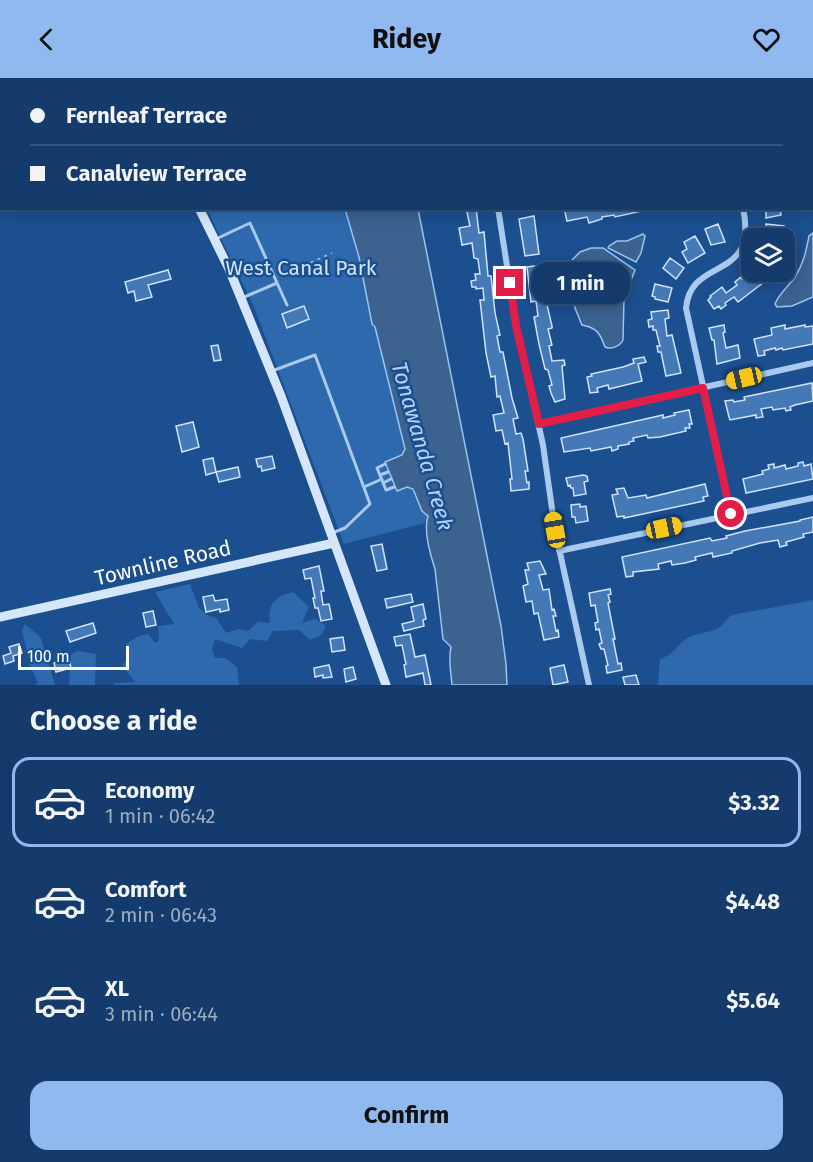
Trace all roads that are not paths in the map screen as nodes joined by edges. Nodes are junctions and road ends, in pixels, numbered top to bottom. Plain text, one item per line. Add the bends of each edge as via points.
1 (200, 210) edge
2 (498, 210) edge
3 (743, 210) edge
4 (214, 240) junction
5 (277, 283) junction
6 (241, 299) junction
7 (287, 305) dead end
8 (813, 363) edge
9 (271, 372) junction
10 (703, 388) junction
11 (539, 424) junction
12 (385, 464) dead end
13 (388, 472) dead end
14 (382, 479) junction
15 (391, 480) dead end
16 (364, 487) junction
17 (394, 487) dead end
18 (813, 498) edge
19 (731, 514) junction
20 (332, 539) junction
21 (559, 551) junction
22 (0, 617) edge
23 (386, 685) edge
24 (589, 685) edge

1 - 4 street
2 - 11 street via 516,326
3 - 10 street via 746,233 738,255 698,281 688,297 687,316
4 - 5 lane via 250,223
4 - 6 street
5 - 6 lane
5 - 7 lane
6 - 9 street
8 - 10 street
9 - 16 lane via 315,355
9 - 20 street
10 - 11 street
10 - 19 street
11 - 21 street
12 - 14 lane via 377,468
13 - 14 lane
14 - 15 lane
14 - 16 lane
14 - 17 lane via 386,490
16 - 20 lane via 370,504
18 - 19 street
19 - 21 street
20 - 22 street, Townline Road
20 - 23 street
21 - 24 street

